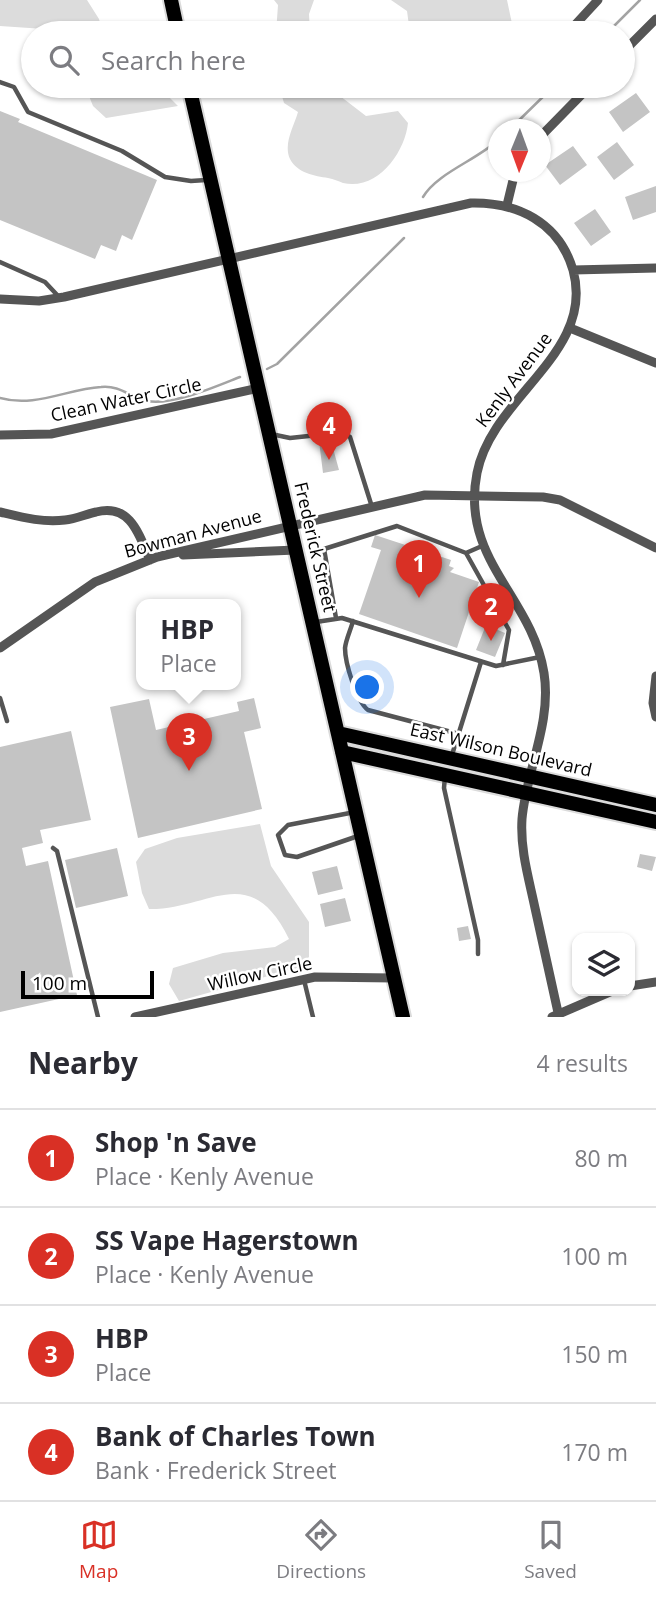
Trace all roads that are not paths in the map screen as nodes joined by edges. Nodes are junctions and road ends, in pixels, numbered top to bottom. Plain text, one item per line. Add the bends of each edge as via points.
1 (171, 0) edge
2 (598, 0) edge
3 (656, 19) edge
4 (175, 21) edge
5 (579, 21) edge
6 (635, 40) edge
7 (0, 82) edge
8 (192, 98) edge
9 (578, 98) edge
10 (551, 127) edge
11 (211, 180) junction
12 (513, 182) edge
13 (507, 205) junction
14 (228, 259) junction
15 (0, 262) edge
16 (656, 268) edge
17 (573, 270) junction
18 (60, 297) junction
19 (0, 299) edge
20 (570, 328) junction
21 (656, 363) edge
22 (258, 388) junction
23 (328, 433) dead end
24 (270, 434) junction
25 (0, 435) edge
26 (318, 435) dead end
27 (473, 495) junction
28 (372, 507) junction
29 (0, 512) edge
30 (291, 525) junction
31 (482, 546) junction
32 (656, 548) edge
33 (296, 550) junction
34 (466, 553) junction
35 (153, 559) junction
36 (335, 618) junction
37 (353, 621) junction
38 (312, 623) junction
39 (0, 648) edge
40 (541, 657) junction
41 (481, 662) junction
42 (503, 665) junction
43 (656, 677) edge
44 (0, 698) edge
45 (656, 717) edge
46 (7, 721) dead end
47 (338, 733) junction
48 (459, 734) junction
49 (342, 752) junction
50 (451, 759) junction
51 (393, 764) junction
52 (445, 775) junction
53 (530, 776) junction
54 (526, 793) junction
55 (656, 804) edge
56 (355, 812) junction
57 (656, 822) edge
58 (361, 835) junction
59 (53, 848) dead end
60 (478, 954) dead end
61 (394, 978) junction
62 (304, 979) junction
63 (656, 982) edge
64 (635, 985) edge
65 (601, 996) edge
66 (147, 1016) edge
67 (556, 1016) edge
68 (98, 1017) edge
69 (135, 1017) edge
70 (313, 1017) edge
71 (403, 1017) edge

1 - 4 main road
2 - 5 street
3 - 6 street
7 - 11 lane via 14,87 28,112 122,152 164,177
8 - 11 main road, Frederick Street
9 - 10 street
11 - 14 main road, Frederick Street
12 - 13 street
13 - 14 street, Kenly Avenue via 471,203
13 - 17 street, Kenly Avenue via 523,210 550,230
14 - 18 street, Kenly Avenue
14 - 22 main road, Frederick Street
15 - 18 lane via 45,282
16 - 17 street
17 - 20 street, Kenly Avenue
18 - 19 street, Kenly Avenue
20 - 21 street
20 - 27 street, Kenly Avenue via 552,358 498,421 482,454
22 - 24 main road, Frederick Street
22 - 25 street, Clean Water Circle via 51,433
23 - 28 lane via 350,437
24 - 26 lane via 290,439
24 - 30 main road, Frederick Street
27 - 28 street, Bowman Avenue via 425,495
27 - 31 street, Kenly Avenue
27 - 32 street, Bowman Avenue via 561,500
28 - 30 street, Bowman Avenue
29 - 35 street via 44,521 111,509 138,530
30 - 33 main road, Frederick Street
30 - 35 street, Bowman Avenue
31 - 34 lane
31 - 40 street, Kenly Avenue via 528,625
33 - 35 street
33 - 38 main road, Frederick Street
34 - 36 lane via 397,526 324,549
34 - 42 lane via 509,630
35 - 39 street, Bowman Avenue via 95,582
36 - 37 lane
36 - 38 lane
37 - 41 lane
37 - 48 lane via 345,648 362,705
38 - 47 main road, Frederick Street
40 - 42 lane
40 - 53 street, Kenly Avenue via 544,714
41 - 42 lane
41 - 48 lane
43 - 45 street
44 - 46 lane
47 - 49 main road, Frederick Street
47 - 50 main road, East Wilson Boulevard
48 - 50 lane
49 - 51 main road, East Wilson Boulevard
49 - 56 main road, Frederick Street
50 - 51 main road via 445,767 404,758
50 - 53 main road, East Wilson Boulevard
51 - 52 main road, East Wilson Boulevard
52 - 54 main road, East Wilson Boulevard
52 - 60 lane
53 - 54 street, Kenly Avenue
53 - 55 main road, East Wilson Boulevard
54 - 57 main road, East Wilson Boulevard
54 - 67 street, Kenly Avenue via 521,836
56 - 58 main road, Frederick Street
56 - 58 lane via 288,825 278,835 279,842 285,855 297,857
58 - 61 main road, Frederick Street
59 - 68 lane
61 - 62 street, Willow Circle
61 - 71 main road, Frederick Street
62 - 66 street, Willow Circle
62 - 70 lane
63 - 64 street
65 - 67 street
66 - 69 street, Willow Circle

